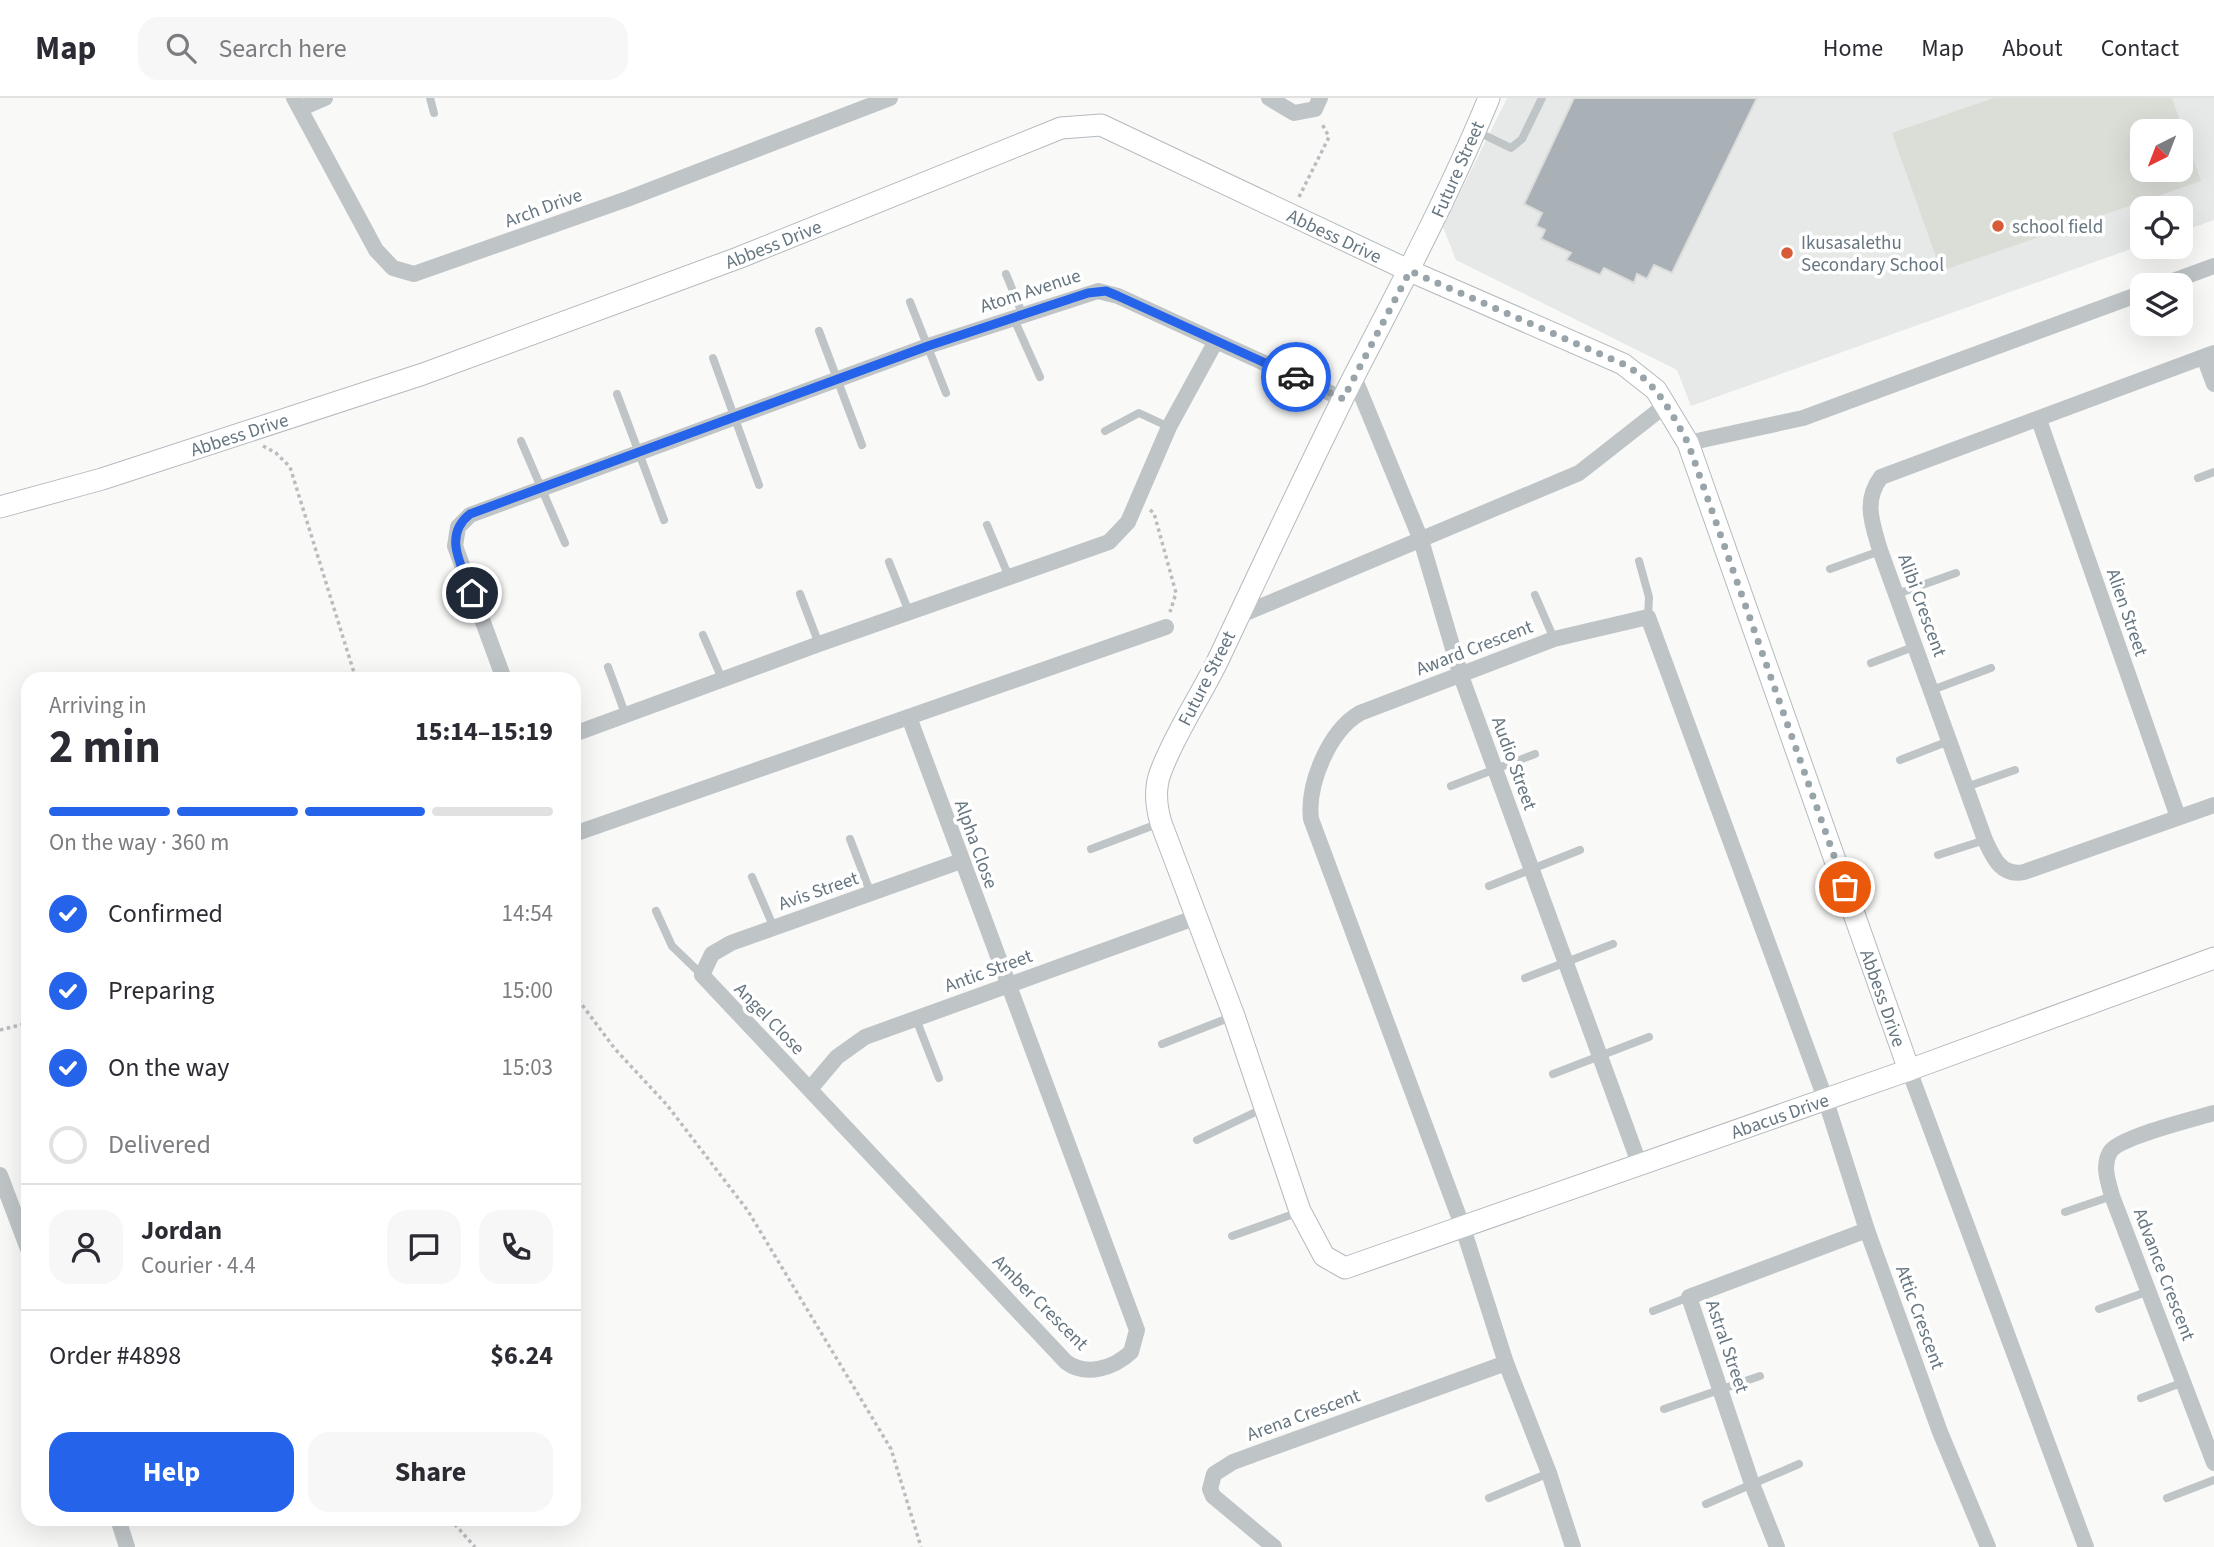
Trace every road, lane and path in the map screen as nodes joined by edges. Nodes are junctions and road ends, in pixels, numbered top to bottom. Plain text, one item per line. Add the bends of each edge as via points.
1 (325, 98) edge
2 (430, 98) edge
3 (890, 98) edge
4 (1269, 98) edge
5 (1489, 98) edge
6 (1542, 98) edge
7 (298, 103) edge
8 (1317, 103) edge
9 (434, 113) dead end
10 (1475, 130) junction
11 (1290, 215) junction
12 (2214, 266) edge
13 (1410, 271) junction
14 (1006, 274) dead end
15 (2193, 274) edge
16 (2130, 297) edge
17 (910, 302) dead end
18 (1017, 315) junction
19 (820, 331) dead end
20 (1216, 341) junction
21 (928, 346) junction
22 (2209, 355) edge
23 (713, 358) dead end
24 (1040, 377) dead end
25 (1354, 377) junction
26 (837, 381) junction
27 (2214, 384) edge
28 (946, 393) dead end
29 (617, 394) dead end
30 (1343, 399) junction
31 (1667, 404) junction
32 (736, 418) junction
33 (2039, 420) junction
34 (1169, 428) junction
35 (1105, 431) dead end
36 (240, 433) junction
37 (522, 442) dead end
38 (1688, 443) junction
39 (862, 445) dead end
40 (639, 453) junction
41 (2214, 472) edge
42 (2198, 478) dead end
43 (759, 485) dead end
44 (544, 489) junction
45 (1138, 500) junction
46 (0, 507) edge
47 (664, 520) dead end
48 (987, 525) dead end
49 (1421, 540) junction
50 (565, 543) dead end
51 (1880, 550) junction
52 (1639, 561) dead end
53 (890, 562) dead end
54 (1830, 569) dead end
55 (1956, 573) dead end
56 (1010, 578) junction
57 (800, 594) dead end
58 (1897, 594) junction
59 (1535, 595) dead end
60 (909, 612) junction
61 (1236, 617) junction
62 (1648, 617) junction
63 (1166, 627) joint
64 (703, 635) dead end
65 (1554, 639) junction
66 (819, 644) junction
67 (1916, 646) junction
68 (1871, 663) dead end
69 (608, 667) dead end
70 (1991, 668) dead end
71 (354, 672) edge
72 (501, 672) edge
73 (1461, 676) junction
74 (722, 679) junction
75 (1932, 690) junction
76 (626, 716) junction
77 (909, 717) junction
78 (581, 732) edge
79 (1950, 741) junction
80 (1535, 754) dead end
81 (1900, 760) dead end
82 (1496, 770) junction
83 (2015, 770) dead end
84 (1451, 786) dead end
85 (1966, 787) junction
86 (2214, 805) edge
87 (2178, 817) junction
88 (1161, 823) junction
89 (581, 832) edge
90 (850, 839) dead end
91 (1985, 840) junction
92 (1091, 849) dead end
93 (1580, 850) dead end
94 (1938, 855) dead end
95 (961, 861) junction
96 (1533, 869) junction
97 (752, 877) dead end
98 (1489, 886) dead end
99 (871, 894) junction
100 (656, 911) dead end
101 (1197, 917) junction
102 (774, 928) junction
103 (1613, 944) dead end
104 (2214, 958) edge
105 (1566, 960) junction
106 (702, 975) junction
107 (1525, 978) dead end
108 (1007, 985) junction
109 (581, 1003) edge
110 (1234, 1016) junction
111 (916, 1019) junction
112 (21, 1025) edge
113 (0, 1030) edge
114 (1649, 1037) dead end
115 (1162, 1044) dead end
116 (1599, 1057) junction
117 (1909, 1070) junction
118 (1553, 1074) dead end
119 (939, 1078) dead end
120 (810, 1088) junction
121 (1825, 1098) junction
122 (1264, 1108) junction
123 (2214, 1113) edge
124 (1197, 1140) dead end
125 (1639, 1163) junction
126 (0, 1175) edge
127 (2112, 1196) junction
128 (1300, 1211) junction
129 (2064, 1212) dead end
130 (1462, 1225) junction
131 (21, 1230) edge
132 (1867, 1230) junction
133 (1232, 1236) dead end
134 (1345, 1268) joint
135 (2149, 1291) junction
136 (1689, 1297) junction
137 (2099, 1309) dead end
138 (1653, 1311) dead end
139 (1506, 1363) junction
140 (1760, 1376) dead end
141 (2185, 1382) junction
142 (1721, 1389) junction
143 (2141, 1398) dead end
144 (1664, 1409) dead end
145 (2214, 1463) edge
146 (1799, 1464) dead end
147 (1549, 1473) junction
148 (2214, 1480) edge
149 (1752, 1484) junction
150 (1489, 1498) dead end
151 (2167, 1498) dead end
152 (1706, 1504) dead end
153 (120, 1526) edge
154 (456, 1526) edge
155 (127, 1547) edge
156 (475, 1547) edge
157 (921, 1547) edge
158 (1274, 1547) edge
159 (1573, 1547) edge
160 (1777, 1547) edge
161 (1988, 1547) edge
162 (2086, 1547) edge

1 - 7 street
2 - 9 lane
3 - 7 street, Arch Drive via 414,274 393,268 362,230
4 - 8 street via 1294,113
5 - 10 street, Future Street
6 - 10 lane via 1522,139 1511,148
8 - 11 path via 1329,137
10 - 13 street, Future Street
11 - 13 street, Abbess Drive
11 - 36 street, Abbess Drive via 1101,125 1061,128 738,258 423,374
12 - 15 street
13 - 25 street, Future Street
13 - 31 street, Abbess Drive via 1623,364 1645,379
14 - 18 lane
16 - 38 street via 1803,418
17 - 21 lane
18 - 20 street, Atom Avenue via 1106,291
18 - 21 street, Atom Avenue
18 - 24 lane
19 - 26 lane
20 - 30 street, Atom Avenue
20 - 34 street
21 - 26 street, Atom Avenue
21 - 28 lane
22 - 27 street
22 - 33 street, Alibi Crescent
23 - 32 lane
25 - 30 street, Future Street
25 - 49 street, Audio Street
26 - 32 street, Atom Avenue
26 - 39 lane
29 - 40 lane
30 - 61 street, Future Street
31 - 38 street, Abbess Drive
31 - 49 street via 1580,473
32 - 40 street, Atom Avenue
32 - 43 lane
33 - 51 street, Alibi Crescent via 1881,477 1873,487 1869,510
33 - 87 street, Alien Street
34 - 35 lane via 1139,413
34 - 45 street
36 - 46 street, Abbess Drive
36 - 71 path via 276,453 290,467
37 - 44 lane
38 - 117 street, Abbess Drive
40 - 44 street, Atom Avenue
40 - 47 lane
41 - 42 lane
44 - 50 lane
44 - 72 street, Atom Avenue via 470,514 454,536
45 - 56 street via 1128,522 1110,542
45 - 63 path via 1154,513 1176,593
48 - 56 lane
49 - 61 street
49 - 73 street, Audio Street
51 - 54 lane
51 - 58 street, Alibi Crescent
52 - 62 lane via 1649,597
53 - 60 lane
55 - 58 lane
56 - 60 street
57 - 66 lane
58 - 67 street, Alibi Crescent
59 - 65 lane
60 - 66 street
61 - 88 street, Future Street via 1160,773 1156,804
62 - 65 street, Award Crescent
62 - 121 street
63 - 77 street
64 - 74 lane
65 - 73 street, Award Crescent
66 - 74 street
67 - 68 lane
67 - 75 street, Alibi Crescent
69 - 76 lane
70 - 75 lane
73 - 82 street, Audio Street
73 - 130 street, Award Crescent via 1346,722 1321,768 1309,806
74 - 76 street
75 - 79 street, Alibi Crescent
76 - 78 street
77 - 89 street
77 - 95 street, Alpha Close
79 - 81 lane
79 - 85 street, Alibi Crescent
80 - 82 lane
82 - 84 lane
82 - 96 street, Audio Street
83 - 85 lane
85 - 91 street, Alibi Crescent
86 - 87 street, Alibi Crescent
87 - 91 street, Alibi Crescent via 2016,874 1996,862
88 - 92 lane
88 - 101 street, Future Street
90 - 99 lane
91 - 94 lane
93 - 96 lane
95 - 99 street, Avis Street
95 - 108 street, Alpha Close
96 - 98 lane
96 - 105 street, Audio Street
97 - 102 lane
99 - 102 street, Avis Street
100 - 106 lane via 672,946
101 - 108 street, Antic Street
101 - 110 street, Future Street
102 - 106 street, Avis Street via 717,949
103 - 105 lane
104 - 117 street, Abacus Drive
105 - 107 lane
105 - 116 street, Audio Street
106 - 120 street, Angel Close
108 - 111 street, Antic Street
108 - 120 street, Amber Crescent via 1138,1330 1131,1352 1111,1365 1089,1370 1066,1362
109 - 157 path via 615,1049 667,1105 748,1212 891,1449
110 - 115 lane
110 - 122 street, Future Street
111 - 119 lane
111 - 120 street, Antic Street via 851,1045
112 - 113 path
114 - 116 lane
116 - 118 lane
116 - 125 street, Audio Street
117 - 121 street, Abacus Drive
117 - 162 street, Abbess Drive
121 - 125 street, Abacus Drive
121 - 132 street, Attic Crescent
122 - 124 lane
122 - 128 street, Future Street
123 - 127 street, Advance Crescent via 2114,1147 2107,1161
125 - 130 street, Abacus Drive
126 - 131 street
127 - 129 lane
127 - 135 street, Advance Crescent
128 - 133 lane
128 - 134 street, Future Street via 1324,1256
130 - 134 street, Abacus Drive
130 - 139 street
132 - 136 street, Astral Street
132 - 161 street, Attic Crescent via 1940,1432
135 - 137 lane
135 - 141 street, Advance Crescent
136 - 138 lane
136 - 142 street, Astral Street
139 - 147 street
139 - 158 street, Arena Crescent via 1233,1462 1214,1474 1213,1496
140 - 142 lane
141 - 143 lane
141 - 145 street, Advance Crescent
142 - 144 lane
142 - 149 street, Astral Street
146 - 149 lane
147 - 150 lane
147 - 159 street
148 - 151 lane
149 - 152 lane
149 - 160 street, Astral Street
153 - 155 street
154 - 156 path

